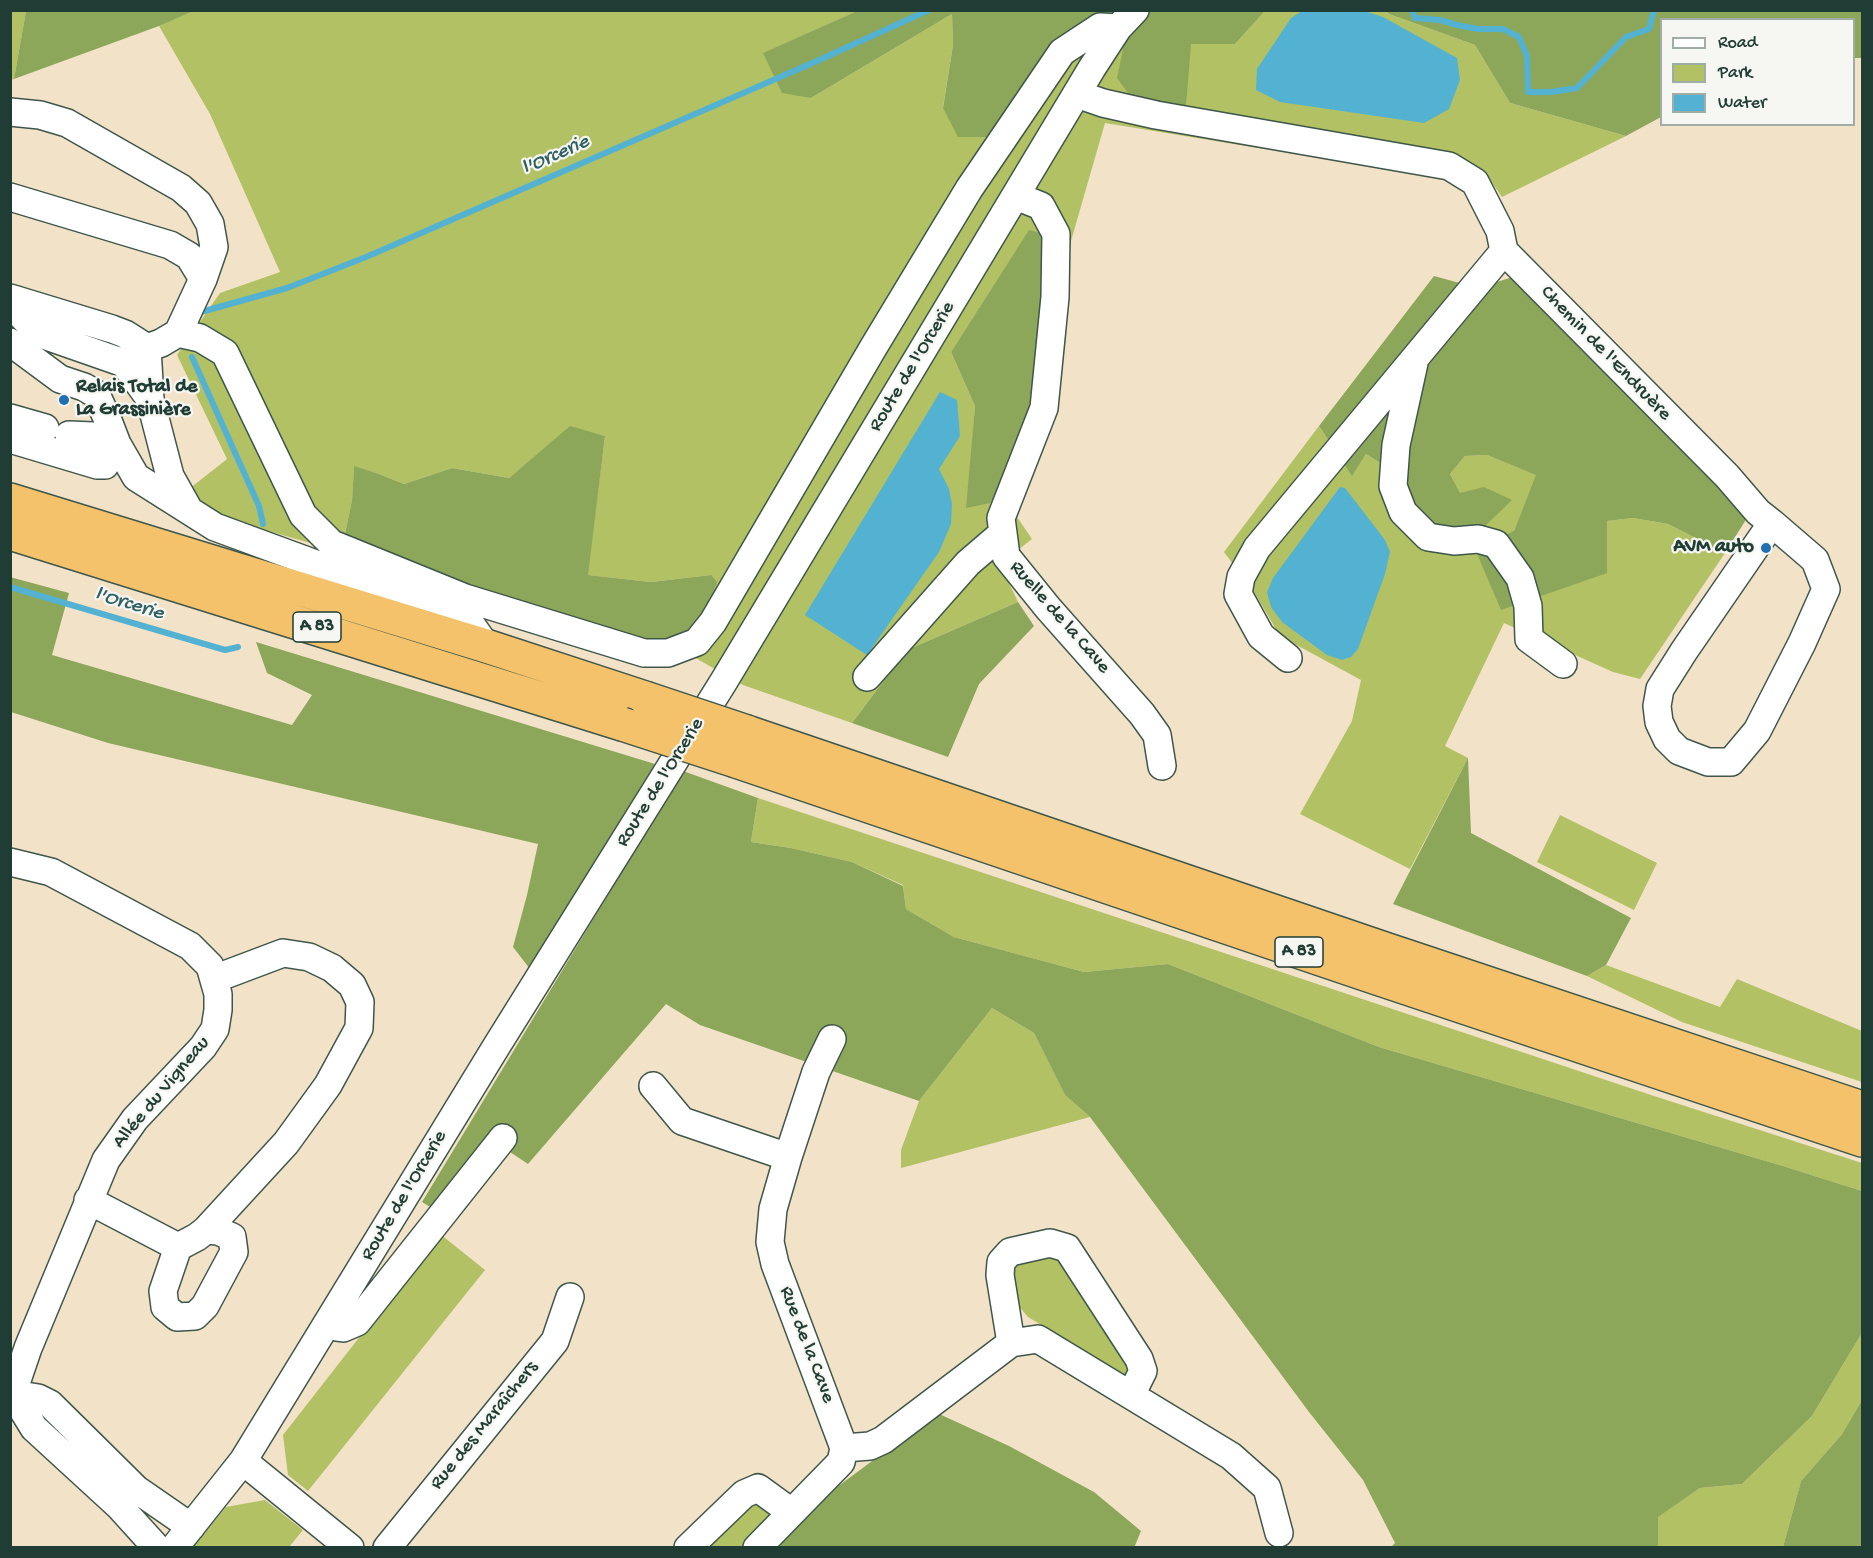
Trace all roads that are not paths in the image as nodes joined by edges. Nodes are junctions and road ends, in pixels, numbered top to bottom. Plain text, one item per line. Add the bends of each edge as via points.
1 (1126, 20) edge
2 (1077, 94) junction
3 (10, 112) edge
4 (1016, 196) junction
5 (10, 197) edge
6 (1504, 250) junction
7 (203, 279) junction
8 (13, 300) edge
9 (178, 333) junction
10 (147, 348) junction
11 (12, 350) edge
12 (1416, 356) junction
13 (150, 399) junction
14 (10, 418) edge
15 (10, 439) edge
16 (117, 444) junction
17 (10, 500) edge
18 (191, 513) junction
19 (1765, 518) junction
20 (10, 533) edge
21 (1003, 533) junction
22 (486, 646) junction
23 (1288, 658) dead end
24 (1563, 664) dead end
25 (867, 677) dead end
26 (741, 746) junction
27 (1162, 766) dead end
28 (10, 862) edge
29 (214, 979) junction
30 (832, 1039) dead end
31 (653, 1086) dead end
32 (1859, 1107) edge
33 (503, 1138) dead end
34 (1863, 1140) edge
35 (788, 1157) junction
36 (88, 1200) junction
37 (207, 1230) junction
38 (178, 1247) junction
39 (570, 1297) dead end
40 (329, 1321) junction
41 (1011, 1343) junction
42 (1131, 1395) junction
43 (12, 1397) edge
44 (844, 1448) junction
45 (243, 1461) junction
46 (161, 1506) junction
47 (791, 1512) junction
48 (1279, 1533) dead end
49 (183, 1538) edge
50 (149, 1539) edge
51 (350, 1548) edge
52 (387, 1548) edge
53 (688, 1548) edge
54 (757, 1548) edge

1 - 2 street, Route de l'Orcerie
1 - 9 street via 1100,27 1062,52 969,189 713,622 697,642 668,653 644,653 465,598 332,544 303,515 225,352 200,338
2 - 4 street, Route de l'Orcerie
2 - 6 street, Chemin de l'Endruère via 1156,115 1449,166 1474,182 1500,231
3 - 7 street via 67,123 181,188 198,203 210,224 214,247
4 - 21 street, Ruelle de la Cave via 1041,206 1056,234 1055,297 1044,408 1001,518
4 - 40 street, Route de l'Orcerie via 724,681
5 - 7 street via 170,245 189,256
6 - 12 street
6 - 19 street, Chemin de l'Endruère
7 - 9 street
8 - 10 street via 125,333
8 - 13 street via 38,333 124,363
9 - 10 street
10 - 13 street
11 - 16 street via 60,379 96,394
12 - 23 street via 1257,548 1241,577 1238,594 1262,636
12 - 24 street via 1396,445 1393,486 1403,512 1428,537 1478,539 1496,544 1520,578 1528,606 1528,639
13 - 18 street via 170,476
14 - 16 street
15 - 16 street via 97,465 105,465
16 - 18 street via 136,477
17 - 22 highway, A 83
18 - 22 street via 215,527 468,620
19 - 19 street, Chemin de l'Endruère via 1815,560 1826,589 1757,731 1731,762 1708,762 1679,751 1667,738 1659,722 1660,689
20 - 26 highway, A 83, bridge via 622,724
21 - 25 street via 968,563
21 - 27 street, Ruelle de la Cave via 1006,556 1143,714 1157,735
22 - 26 highway, A 83, bridge via 645,698
26 - 32 highway, A 83 via 1374,946
26 - 34 highway, A 83 via 1363,974
28 - 29 street, Allée du Vigneau via 51,872 190,946 210,966
29 - 36 street, Allée du Vigneau via 218,1010 214,1029 203,1047 118,1141
29 - 37 street via 283,953 309,957 332,968 352,985 360,1002 359,1028 328,1085 286,1143
30 - 35 street, Rue de la Cave via 816,1071
31 - 35 street via 682,1121
33 - 40 street via 357,1322 343,1328
35 - 44 street, Rue de la Cave via 773,1209 770,1242
36 - 38 street
36 - 43 street, Allée du Vigneau
37 - 38 street
37 - 38 street via 232,1237 234,1252 205,1306 195,1316 177,1317 165,1307 163,1291
39 - 52 street, Rue des Maraîchers via 555,1341
40 - 45 street, Route de l'Orcerie
41 - 42 street via 1038,1339
41 - 42 street via 1001,1262 1010,1252 1050,1243 1067,1248 1139,1359 1143,1371
41 - 44 street via 883,1440 870,1446
42 - 48 street via 1231,1456 1267,1488
43 - 46 street via 38,1398 50,1404 136,1489
43 - 50 street via 34,1428
44 - 47 street via 841,1462
45 - 49 street, Route de l'Orcerie
45 - 51 street
46 - 49 street
46 - 50 street
47 - 53 street via 758,1488 744,1494
47 - 54 street

